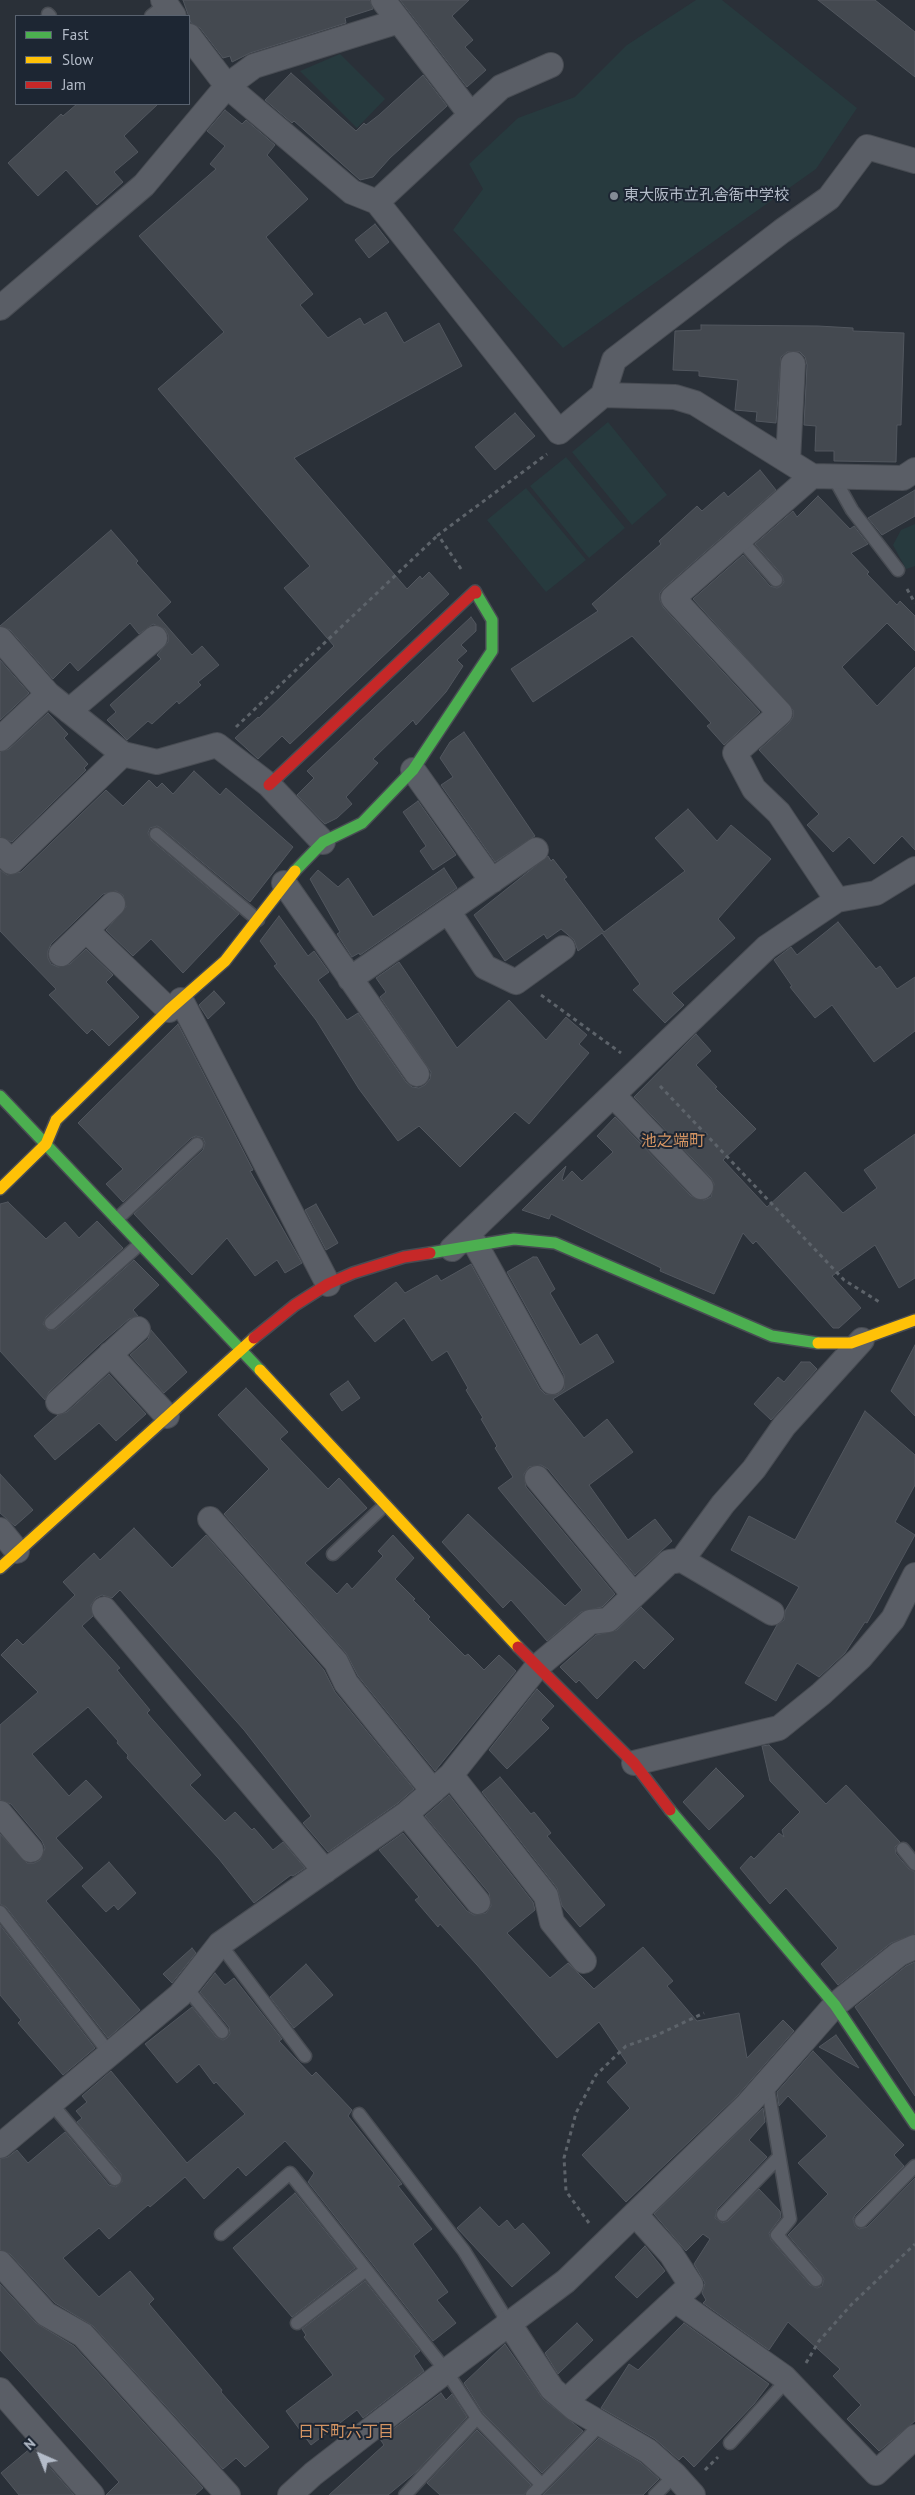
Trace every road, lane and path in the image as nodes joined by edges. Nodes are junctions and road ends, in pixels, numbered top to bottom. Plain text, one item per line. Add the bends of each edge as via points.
1 (383, 0) edge
2 (399, 21) junction
3 (190, 37) edge
4 (550, 65) dead end
5 (227, 86) junction
6 (471, 115) junction
7 (915, 161) edge
8 (377, 202) junction
9 (0, 308) edge
10 (794, 364) dead end
11 (603, 395) junction
12 (559, 432) junction
13 (788, 462) junction
14 (915, 464) edge
15 (915, 471) edge
16 (823, 476) junction
17 (438, 535) junction
18 (740, 540) junction
19 (898, 570) dead end
20 (776, 580) dead end
21 (475, 590) junction
22 (155, 638) dead end
23 (0, 639) edge
24 (48, 694) junction
25 (69, 711) junction
26 (0, 738) edge
27 (217, 745) junction
28 (123, 754) junction
29 (413, 770) junction
30 (269, 785) junction
31 (156, 834) dead end
32 (324, 842) junction
33 (0, 850) edge
34 (536, 850) dead end
35 (915, 869) edge
36 (492, 881) junction
37 (284, 884) junction
38 (837, 900) junction
39 (113, 904) dead end
40 (448, 911) junction
41 (258, 920) junction
42 (86, 930) junction
43 (564, 948) dead end
44 (61, 954) dead end
45 (350, 978) junction
46 (516, 982) junction
47 (175, 1005) junction
48 (642, 1067) junction
49 (417, 1074) dead end
50 (613, 1095) junction
51 (0, 1096) edge
52 (46, 1144) junction
53 (197, 1144) dead end
54 (701, 1187) dead end
55 (0, 1189) edge
56 (117, 1219) junction
57 (140, 1244) junction
58 (476, 1244) junction
59 (452, 1249) junction
60 (328, 1284) junction
61 (910, 1322) edge
62 (51, 1324) dead end
63 (138, 1329) dead end
64 (862, 1340) junction
65 (240, 1349) junction
66 (110, 1354) junction
67 (552, 1382) dead end
68 (58, 1402) dead end
69 (167, 1416) junction
70 (537, 1478) dead end
71 (385, 1505) junction
72 (210, 1519) dead end
73 (0, 1530) edge
74 (17, 1551) junction
75 (333, 1554) dead end
76 (682, 1560) junction
77 (0, 1568) edge
78 (915, 1575) edge
79 (634, 1595) junction
80 (104, 1609) dead end
81 (772, 1612) dead end
82 (537, 1667) junction
83 (634, 1763) junction
84 (451, 1774) junction
85 (433, 1790) junction
86 (0, 1813) edge
87 (406, 1814) junction
88 (903, 1849) dead end
89 (31, 1850) dead end
90 (915, 1864) edge
91 (325, 1871) junction
92 (478, 1902) dead end
93 (0, 1912) edge
94 (220, 1944) junction
95 (915, 1947) edge
96 (584, 1961) dead end
97 (186, 1987) junction
98 (835, 2005) junction
99 (704, 2013) dead end
100 (222, 2032) dead end
101 (110, 2054) junction
102 (305, 2056) dead end
103 (767, 2083) junction
104 (51, 2103) junction
105 (359, 2114) dead end
106 (915, 2124) edge
107 (0, 2146) edge
108 (779, 2157) junction
109 (915, 2166) edge
110 (115, 2178) dead end
111 (635, 2214) junction
112 (723, 2215) dead end
113 (861, 2221) dead end
114 (221, 2234) dead end
115 (604, 2244) junction
116 (915, 2244) edge
117 (0, 2263) edge
118 (366, 2270) junction
119 (816, 2280) dead end
120 (674, 2300) junction
121 (508, 2322) junction
122 (297, 2323) dead end
123 (446, 2371) junction
124 (790, 2383) junction
125 (0, 2390) edge
126 (566, 2401) junction
127 (477, 2418) junction
128 (601, 2424) junction
129 (915, 2437) edge
130 (730, 2443) joint
131 (542, 2485) junction
132 (685, 2486) edge
133 (92, 2495) edge
134 (228, 2495) edge
135 (290, 2495) edge
136 (405, 2495) edge
137 (532, 2495) edge
138 (655, 2495) edge

1 - 2 street
2 - 5 street via 254,66
2 - 6 street
3 - 5 street
4 - 6 street via 501,87
5 - 8 street via 352,192
5 - 9 street via 144,185
6 - 8 street
7 - 11 street via 866,147 829,198 614,360
8 - 12 street
10 - 13 street
11 - 12 street
11 - 13 street via 675,398 695,403
12 - 17 path via 557,447
13 - 16 street
14 - 15 street
15 - 16 street via 903,478
16 - 18 street
16 - 19 lane
17 - 21 path
17 - 27 path
18 - 20 lane
18 - 38 street via 673,598 780,713 735,753 754,789 778,813
21 - 29 street via 492,620 492,651
21 - 30 street
22 - 25 street
23 - 24 street
24 - 25 street
24 - 26 street
25 - 28 street
27 - 28 street via 157,762
27 - 30 street
28 - 33 street via 11,862
29 - 32 street via 362,823
29 - 36 street
30 - 32 street
31 - 41 lane
32 - 37 street
34 - 36 street
35 - 38 street via 876,893
36 - 40 street
37 - 41 street
37 - 45 street
38 - 48 street via 767,947
39 - 42 street
40 - 45 street
40 - 46 street via 485,967
41 - 47 street via 225,961
42 - 44 street
42 - 47 street
43 - 46 street
45 - 49 street
46 - 48 path via 552,1002
47 - 52 street via 56,1120
47 - 60 street
48 - 50 street
48 - 61 path via 844,1280
50 - 54 street
50 - 59 street
51 - 52 street
52 - 55 street
52 - 56 street
53 - 56 lane
56 - 57 street
57 - 62 lane
57 - 65 street
58 - 59 street
58 - 64 street via 514,1239 555,1243 772,1336 823,1344
58 - 67 street
59 - 60 street via 404,1257
60 - 65 street via 295,1305
61 - 64 street
63 - 66 street
64 - 76 street via 784,1426
65 - 69 street
65 - 71 street
66 - 68 street
66 - 69 street
69 - 74 street
70 - 79 street
71 - 75 lane
71 - 82 street
72 - 85 street via 336,1662 346,1683
73 - 74 street
74 - 77 street
76 - 79 street via 669,1562
76 - 81 street
78 - 83 street via 892,1619 860,1658 779,1728
79 - 82 street via 608,1620 590,1622
80 - 91 street
82 - 83 street
82 - 84 street
83 - 98 street via 648,1784
84 - 85 street
84 - 96 street via 546,1896 552,1922
85 - 87 street
86 - 89 street
87 - 91 street
87 - 92 street
88 - 90 lane
91 - 94 street
93 - 101 lane
94 - 97 street
94 - 102 lane
95 - 98 street via 899,1954
97 - 100 lane
97 - 101 street
98 - 103 street
98 - 106 street
99 - 115 path via 626,2046 596,2076 576,2113 564,2158 566,2191
101 - 104 street
103 - 108 lane
103 - 111 street
104 - 107 street
104 - 110 lane
105 - 121 lane via 464,2251
108 - 112 lane
108 - 119 lane via 790,2219 777,2235
109 - 113 lane
111 - 115 street
111 - 120 street via 671,2254 691,2285
114 - 118 lane via 290,2173
115 - 121 street via 566,2281
116 - 124 path via 851,2305 819,2341
117 - 134 street via 46,2314 83,2335
118 - 122 lane
118 - 123 lane
120 - 124 street
120 - 126 street
121 - 123 street
121 - 126 street via 552,2388
123 - 127 lane
123 - 135 street
124 - 129 street via 876,2473
124 - 130 lane
125 - 133 street
126 - 128 street
127 - 131 lane
127 - 136 lane
128 - 131 lane
128 - 132 street via 648,2451
130 - 132 path
131 - 137 lane
132 - 138 lane

